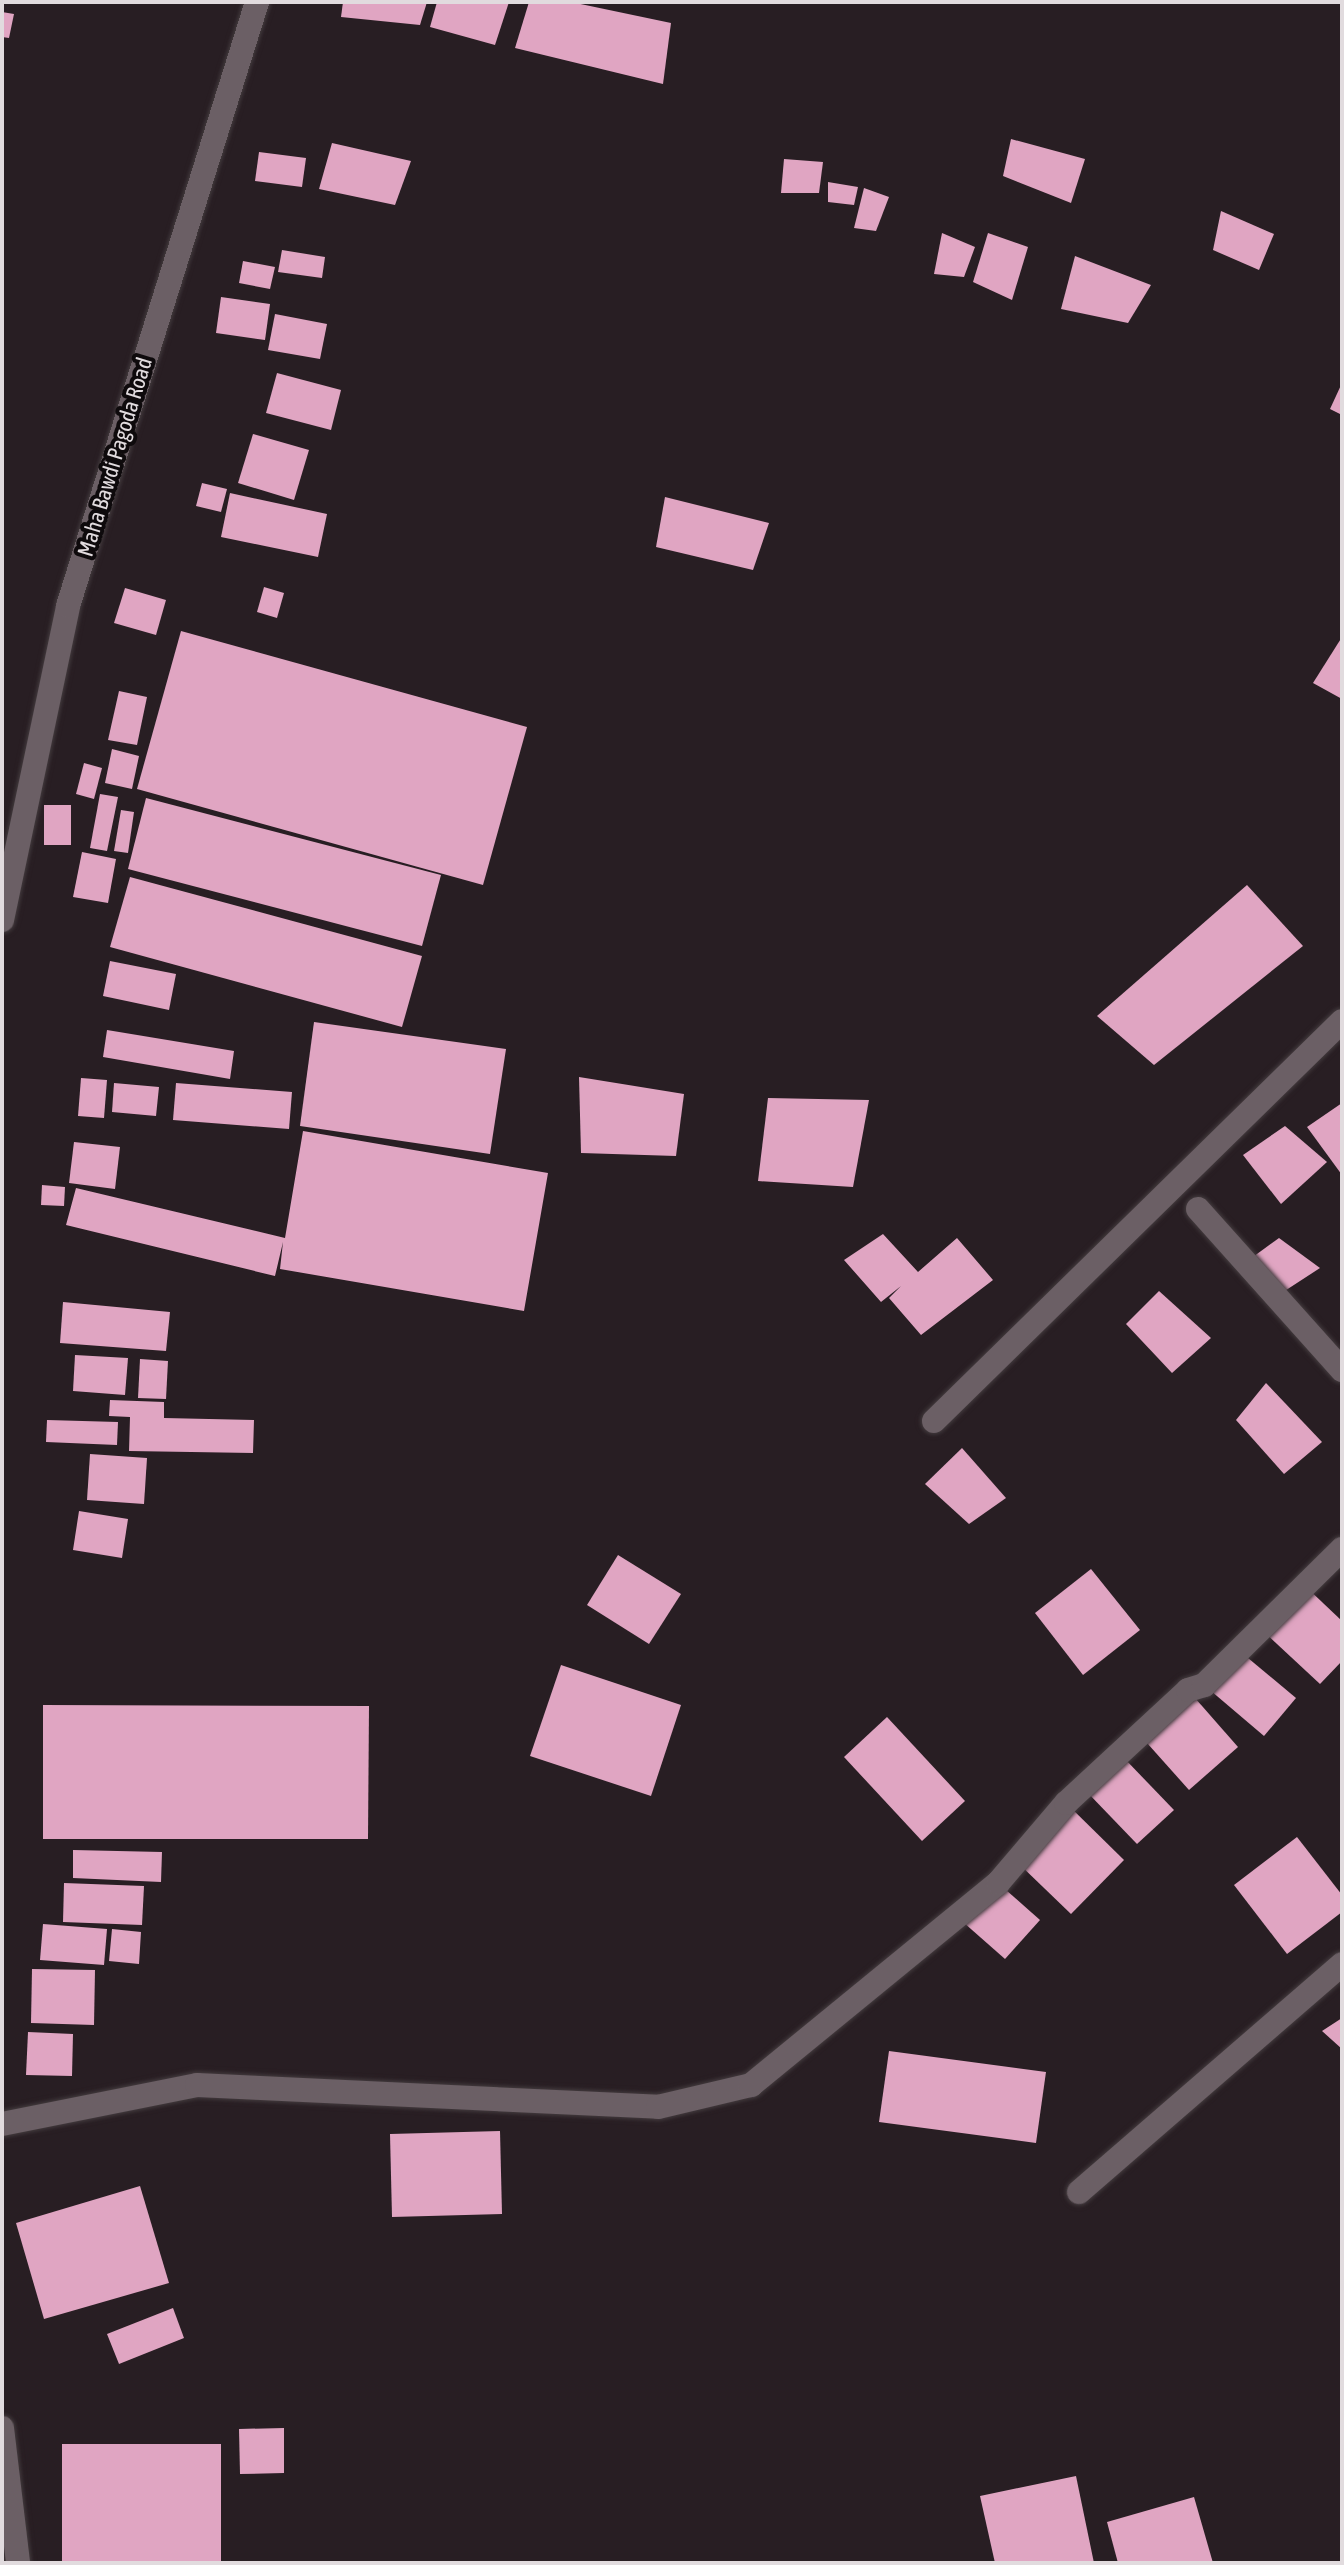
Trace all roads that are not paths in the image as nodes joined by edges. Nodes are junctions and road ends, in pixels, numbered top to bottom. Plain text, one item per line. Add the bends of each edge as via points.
1 (257, 2) edge
2 (2, 920) edge
3 (1342, 1021) edge
4 (1198, 1209) dead end
5 (1342, 1370) edge
6 (934, 1421) dead end
7 (1342, 1549) edge
8 (1342, 1964) edge
9 (2, 2124) edge
10 (1079, 2192) dead end
11 (2, 2428) edge
12 (18, 2563) edge

1 - 2 street, Maha Bawdi Pagoda Road via 68,606
3 - 6 street
4 - 5 street
7 - 9 street via 1204,1685 1158,1716 1066,1803 998,1883 751,2085 658,2107 197,2085
8 - 10 street
11 - 12 street

